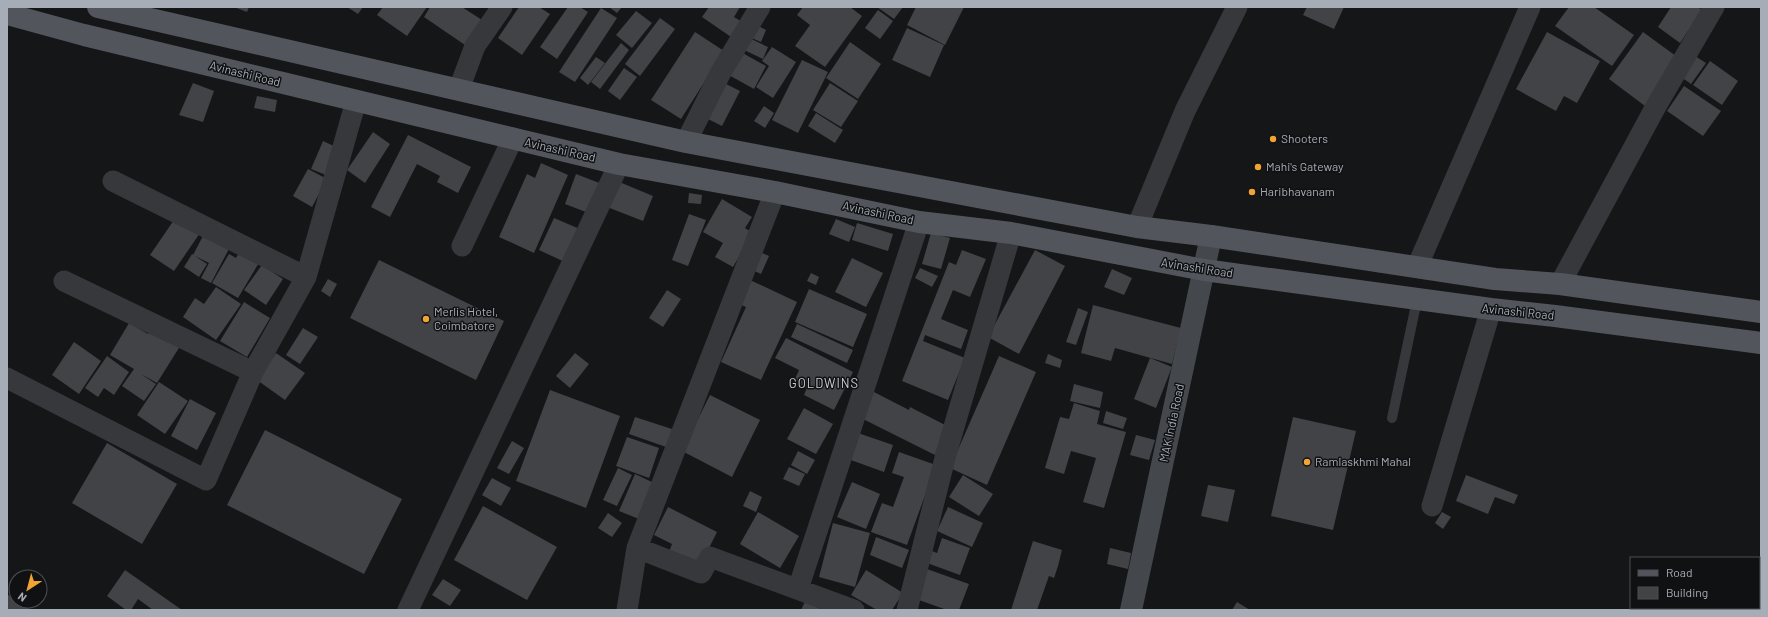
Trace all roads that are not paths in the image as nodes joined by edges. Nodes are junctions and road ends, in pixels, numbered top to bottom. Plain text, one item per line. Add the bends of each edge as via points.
1 (98, 7) edge
2 (502, 7) edge
3 (760, 7) edge
4 (1237, 7) edge
5 (1530, 7) edge
6 (1714, 7) edge
7 (7, 14) edge
8 (459, 89) junction
9 (356, 101) junction
10 (513, 138) junction
11 (686, 142) junction
12 (619, 164) junction
13 (113, 181) dead end
14 (775, 192) junction
15 (919, 222) junction
16 (1136, 227) junction
17 (1011, 233) junction
18 (1211, 236) junction
19 (462, 246) dead end
20 (1417, 267) junction
21 (1204, 270) junction
22 (306, 277) junction
23 (64, 281) dead end
24 (1560, 284) junction
25 (1417, 300) junction
26 (1491, 310) junction
27 (1761, 312) edge
28 (1761, 343) edge
29 (253, 372) junction
30 (7, 378) edge
31 (1392, 418) dead end
32 (1432, 506) dead end
33 (637, 548) junction
34 (798, 589) junction
35 (408, 610) edge
36 (627, 610) edge
37 (854, 610) edge
38 (907, 610) edge
39 (1131, 610) edge

1 - 8 main road
2 - 8 street via 475,46
3 - 11 street via 721,72
4 - 16 street via 1185,111
5 - 20 street
6 - 24 street via 1655,108
7 - 9 main road, Avinashi Road
8 - 11 main road
9 - 10 main road, Avinashi Road
9 - 22 street
10 - 12 main road, Avinashi Road
10 - 19 street
11 - 16 main road
12 - 14 main road, Avinashi Road
12 - 35 street
13 - 22 street
14 - 15 main road, Avinashi Road
14 - 33 street
15 - 17 main road, Avinashi Road
15 - 34 street
16 - 18 main road
17 - 21 main road, Avinashi Road
17 - 38 street via 946,454
18 - 20 main road
18 - 21 street, MAK India Road
20 - 24 main road via 1495,280
21 - 25 main road, Avinashi Road
21 - 39 street, MAK India Road
22 - 29 street
23 - 29 street
24 - 27 main road
25 - 26 main road, Avinashi Road
25 - 31 lane
26 - 28 main road, Avinashi Road
26 - 32 street
29 - 30 street via 206,480
33 - 34 street via 701,573 710,557
33 - 36 street
34 - 37 street

